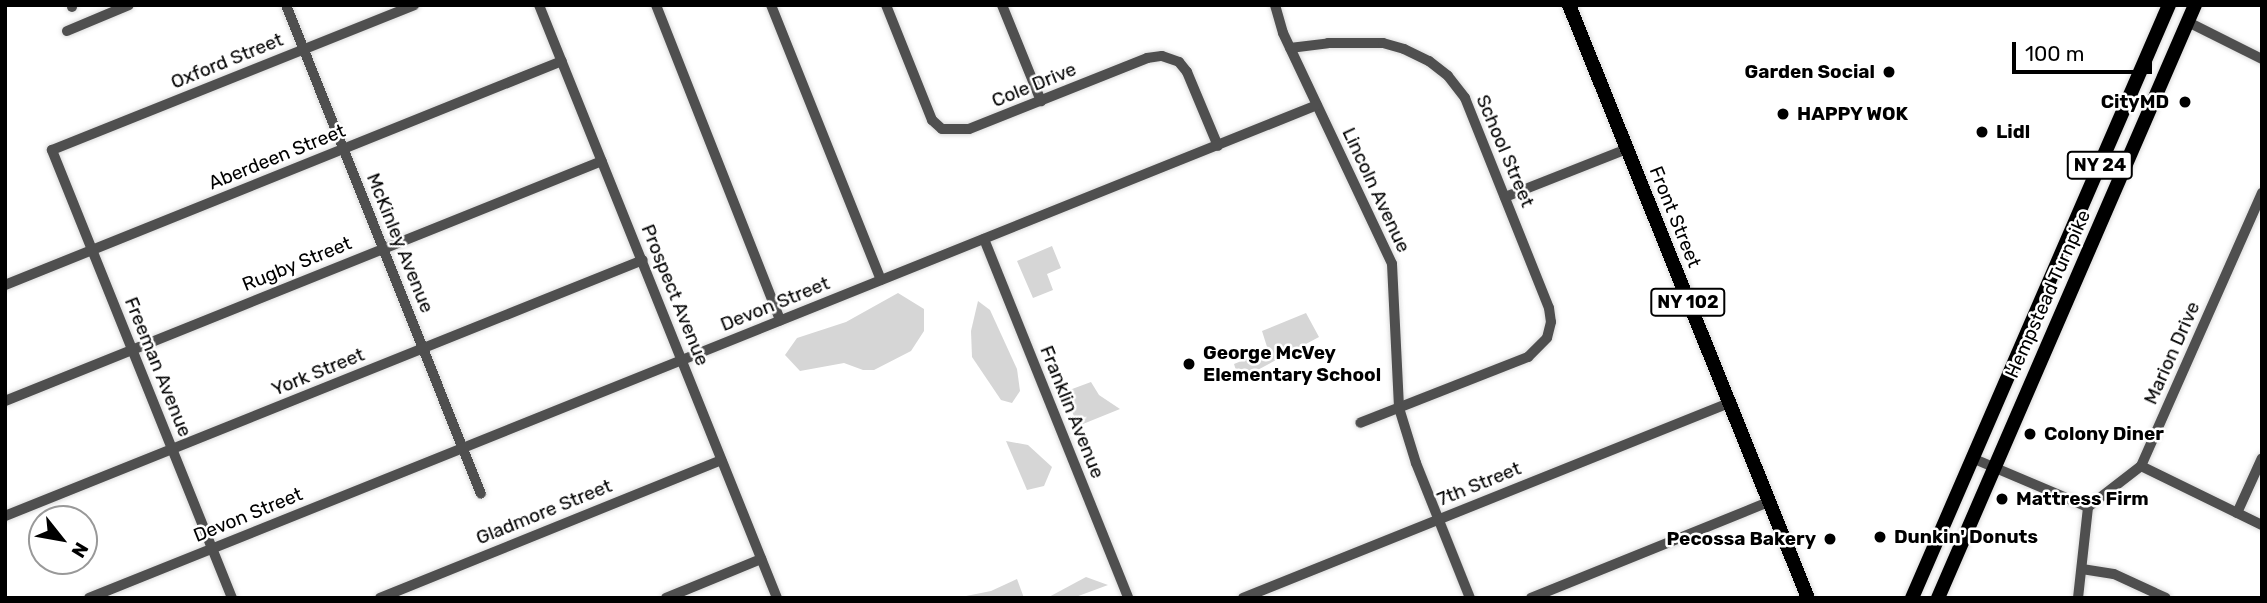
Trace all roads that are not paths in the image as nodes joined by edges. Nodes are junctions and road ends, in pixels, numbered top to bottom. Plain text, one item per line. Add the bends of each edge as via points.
1 (129, 5) edge
2 (286, 5) edge
3 (414, 5) edge
4 (539, 5) edge
5 (656, 5) edge
6 (771, 5) edge
7 (886, 5) edge
8 (1002, 5) edge
9 (1275, 5) edge
10 (1569, 5) edge
11 (2169, 5) edge
12 (2195, 5) edge
13 (2188, 22) junction
14 (67, 31) dead end
15 (1290, 48) junction
16 (304, 49) junction
17 (2262, 59) edge
18 (562, 61) junction
19 (1041, 101) junction
20 (1317, 105) junction
21 (1217, 145) junction
22 (343, 149) junction
23 (1627, 149) junction
24 (52, 150) joint
25 (602, 161) junction
26 (2262, 192) edge
27 (1505, 197) junction
28 (984, 239) junction
29 (92, 249) junction
30 (383, 249) junction
31 (643, 260) junction
32 (881, 280) junction
33 (5, 285) edge
34 (780, 320) junction
35 (423, 348) junction
36 (132, 349) junction
37 (682, 360) junction
38 (5, 401) edge
39 (1729, 403) junction
40 (1399, 408) junction
41 (1360, 423) dead end
42 (463, 448) junction
43 (172, 449) junction
44 (1972, 458) junction
45 (2262, 458) edge
46 (721, 460) junction
47 (2141, 466) junction
48 (1993, 468) junction
49 (481, 494) dead end
50 (1769, 502) junction
51 (2088, 507) junction
52 (2237, 513) junction
53 (5, 516) edge
54 (1439, 519) junction
55 (2262, 525) edge
56 (212, 549) junction
57 (761, 559) junction
58 (2082, 569) junction
59 (89, 598) edge
60 (232, 598) edge
61 (380, 598) edge
62 (666, 598) edge
63 (776, 598) edge
64 (1128, 598) edge
65 (1243, 598) edge
66 (1470, 598) edge
67 (1531, 598) edge
68 (1808, 598) edge
69 (1912, 598) edge
70 (1938, 598) edge
71 (2078, 598) edge
72 (2166, 598) edge

1 - 14 street
2 - 16 street, McKinley Avenue
3 - 16 street, Oxford Street
4 - 18 street, Prospect Avenue
5 - 34 street
6 - 32 street
7 - 19 street, Cole Drive via 932,120 942,129 969,130
8 - 19 street
9 - 15 street, Lincoln Avenue
10 - 23 main road, Front Street / NY 102
11 - 44 main road, Hempstead Turnpike / NY 24
12 - 13 main road, Hempstead Turnpike / NY 24
13 - 17 street
13 - 48 main road, Hempstead Turnpike / NY 24
15 - 20 street, Lincoln Avenue
15 - 27 street, School Street via 1384,43 1429,61 1465,98
16 - 22 street, McKinley Avenue
16 - 24 street, Oxford Street
18 - 22 street, Aberdeen Street
18 - 25 street, Prospect Avenue
19 - 21 street, Cole Drive via 1147,58 1168,57 1187,72
20 - 21 street, Devon Street
20 - 40 street, Lincoln Avenue via 1392,264
21 - 28 street, Devon Street
22 - 29 street, Aberdeen Street
22 - 30 street, McKinley Avenue
23 - 27 street
23 - 39 main road, Front Street / NY 102
24 - 29 street, Freeman Avenue
25 - 30 street, Rugby Street
25 - 31 street, Prospect Avenue
26 - 47 street, Marion Drive
27 - 40 street, School Street via 1542,289 1551,322 1547,338 1528,357
28 - 32 street, Devon Street
28 - 64 street, Franklin Avenue
29 - 33 street, Aberdeen Street
29 - 36 street, Freeman Avenue
30 - 35 street, McKinley Avenue
30 - 36 street, Rugby Street
31 - 35 street, York Street
31 - 37 street, Prospect Avenue
32 - 34 street, Devon Street
34 - 37 street, Devon Street
35 - 42 street, McKinley Avenue
35 - 43 street, York Street
36 - 38 street, Rugby Street
36 - 43 street, Freeman Avenue
37 - 42 street, Devon Street
37 - 46 street, Prospect Avenue
39 - 50 main road, Front Street / NY 102
39 - 54 street, 7th Street
40 - 41 street
40 - 54 street, Lincoln Avenue
42 - 49 street, McKinley Avenue
42 - 56 street, Devon Street
43 - 53 street, York Street
43 - 56 street, Freeman Avenue
44 - 48 street
44 - 69 main road, Hempstead Turnpike / NY 24
45 - 52 street
46 - 57 street, Prospect Avenue
46 - 61 street, Gladmore Street
47 - 51 street, Marion Drive
47 - 52 street
48 - 51 street
48 - 70 main road, Hempstead Turnpike / NY 24
50 - 67 street
50 - 68 main road, Front Street / NY 102
51 - 58 street
52 - 55 street
54 - 65 street, 7th Street
54 - 66 street, Lincoln Avenue
56 - 59 street, Devon Street
56 - 60 street, Freeman Avenue
57 - 62 street
57 - 63 street, Prospect Avenue
58 - 71 street
58 - 72 street via 2114,575

